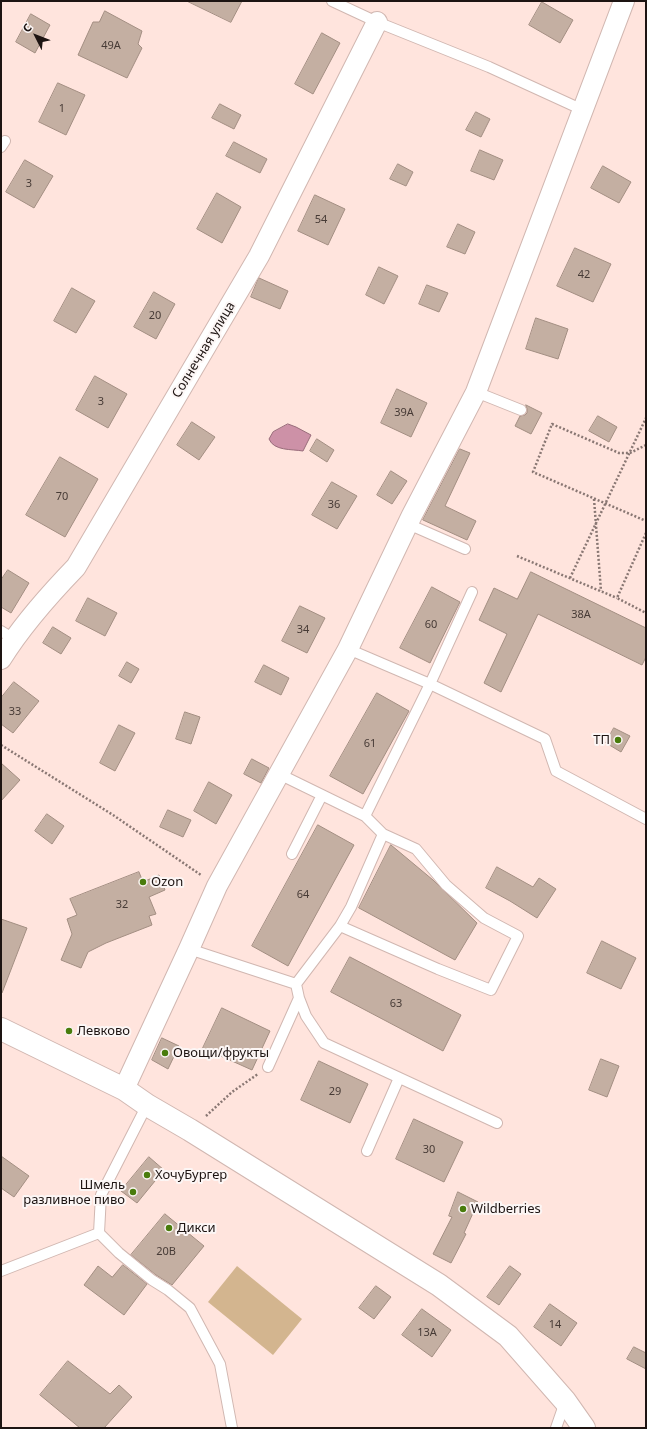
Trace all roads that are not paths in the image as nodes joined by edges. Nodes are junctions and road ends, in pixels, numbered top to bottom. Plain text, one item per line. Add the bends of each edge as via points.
1 (332, 1) edge
2 (624, 1) edge
3 (377, 22) junction
4 (583, 110) junction
5 (476, 392) junction
6 (521, 410) dead end
7 (408, 524) junction
8 (465, 549) dead end
9 (472, 592) dead end
10 (7, 635) edge
11 (348, 648) junction
12 (1, 658) edge
13 (430, 684) junction
14 (279, 774) junction
15 (322, 795) junction
16 (365, 816) junction
17 (646, 819) edge
18 (383, 834) junction
19 (292, 854) dead end
20 (340, 926) junction
21 (189, 949) junction
22 (296, 984) junction
23 (299, 998) junction
24 (1, 1029) edge
25 (268, 1067) road end
26 (399, 1078) junction
27 (124, 1089) junction
28 (147, 1105) junction
29 (497, 1123) dead end
30 (366, 1151) dead end
31 (99, 1233) junction
32 (1, 1271) edge
33 (565, 1401) junction
34 (232, 1428) edge
35 (556, 1428) edge
36 (584, 1428) edge

1 - 3 lane
2 - 4 street
3 - 4 lane via 489,67
3 - 10 street, Солнечная улица via 255,263 76,567
4 - 5 street
5 - 6 lane
5 - 7 street
7 - 8 lane
7 - 11 street
9 - 13 lane
10 - 12 street, Солнечная улица
11 - 13 lane
11 - 14 street
13 - 16 lane
13 - 17 lane via 545,739 556,771
14 - 15 lane
14 - 21 street via 217,886
15 - 16 lane
15 - 19 lane
16 - 18 lane
18 - 20 lane
18 - 20 lane via 416,849 446,885 484,918 518,936 491,990
20 - 22 lane
21 - 22 lane
21 - 27 street
22 - 23 lane
23 - 25 lane
23 - 26 lane via 306,1016 324,1043
24 - 27 street
26 - 29 lane
26 - 30 lane
27 - 28 street
28 - 31 lane via 101,1196
28 - 33 street via 439,1285 508,1336
31 - 32 lane
31 - 34 lane via 119,1253 190,1308 220,1364
33 - 35 lane
33 - 36 street

